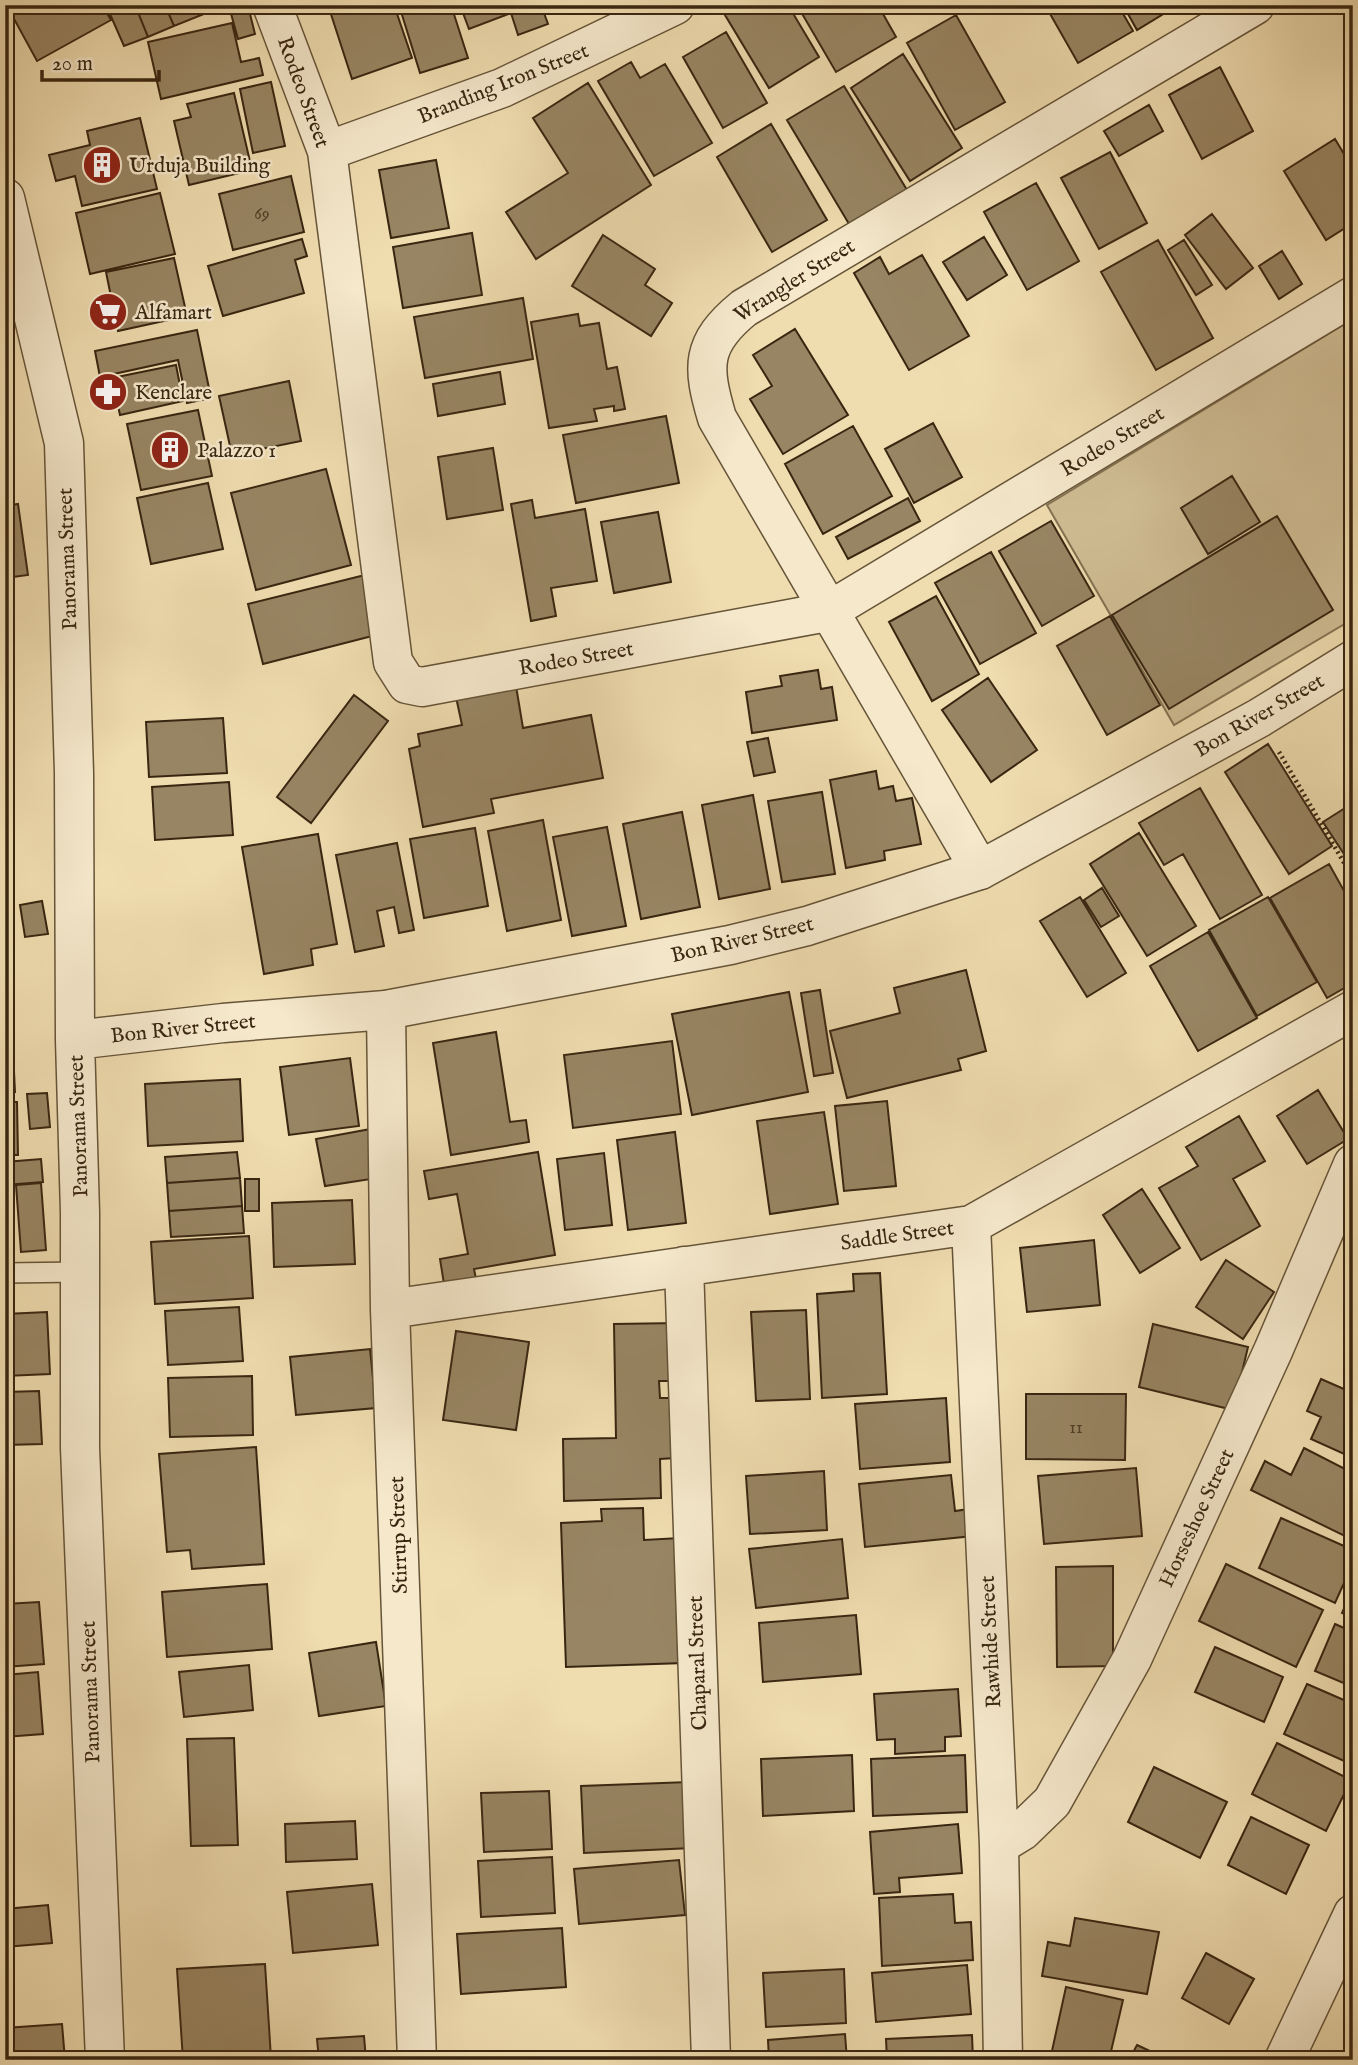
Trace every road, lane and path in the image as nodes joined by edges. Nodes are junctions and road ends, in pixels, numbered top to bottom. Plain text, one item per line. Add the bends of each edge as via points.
1 (272, 5) edge
2 (675, 5) edge
3 (1255, 5) edge
4 (327, 151) junction
5 (5, 198) edge
6 (1353, 296) edge
7 (827, 612) junction
8 (1353, 660) edge
9 (1259, 718) junction
10 (980, 870) junction
11 (1353, 878) edge
12 (386, 1010) junction
13 (1353, 1010) edge
14 (75, 1040) junction
15 (1353, 1164) edge
16 (971, 1225) junction
17 (684, 1266) junction
18 (80, 1272) junction
19 (5, 1273) edge
20 (390, 1309) junction
21 (999, 1845) junction
22 (1353, 1914) edge
23 (105, 2060) edge
24 (417, 2060) edge
25 (710, 2060) edge
26 (1003, 2060) edge
27 (1284, 2060) edge

1 - 4 street, Rodeo Street
2 - 4 street, Branding Iron Street via 502,88
3 - 7 street, Wrangler Street via 721,326 708,355 705,378 717,418
4 - 7 street, Rodeo Street via 393,662 407,684 422,687
5 - 14 street, Panorama Street via 64,443 74,773
6 - 7 street, Rodeo Street
7 - 10 street, Wrangler Street
8 - 9 street, Bon River Street
9 - 10 street, Bon River Street
9 - 11 path
10 - 12 street, Bon River Street via 807,926 730,945
12 - 14 street, Bon River Street
12 - 20 street, Stirrup Street
13 - 16 street, Saddle Street
14 - 18 street, Panorama Street
15 - 21 street, Horseshoe Street via 1132,1659 1052,1802 1022,1831
16 - 17 street, Saddle Street
16 - 21 street, Rawhide Street
17 - 20 street, Saddle Street
17 - 25 street, Chaparal Street
18 - 19 lane
18 - 23 street, Panorama Street via 80,1448
20 - 24 street, Stirrup Street
21 - 26 street, Rawhide Street
22 - 27 street

